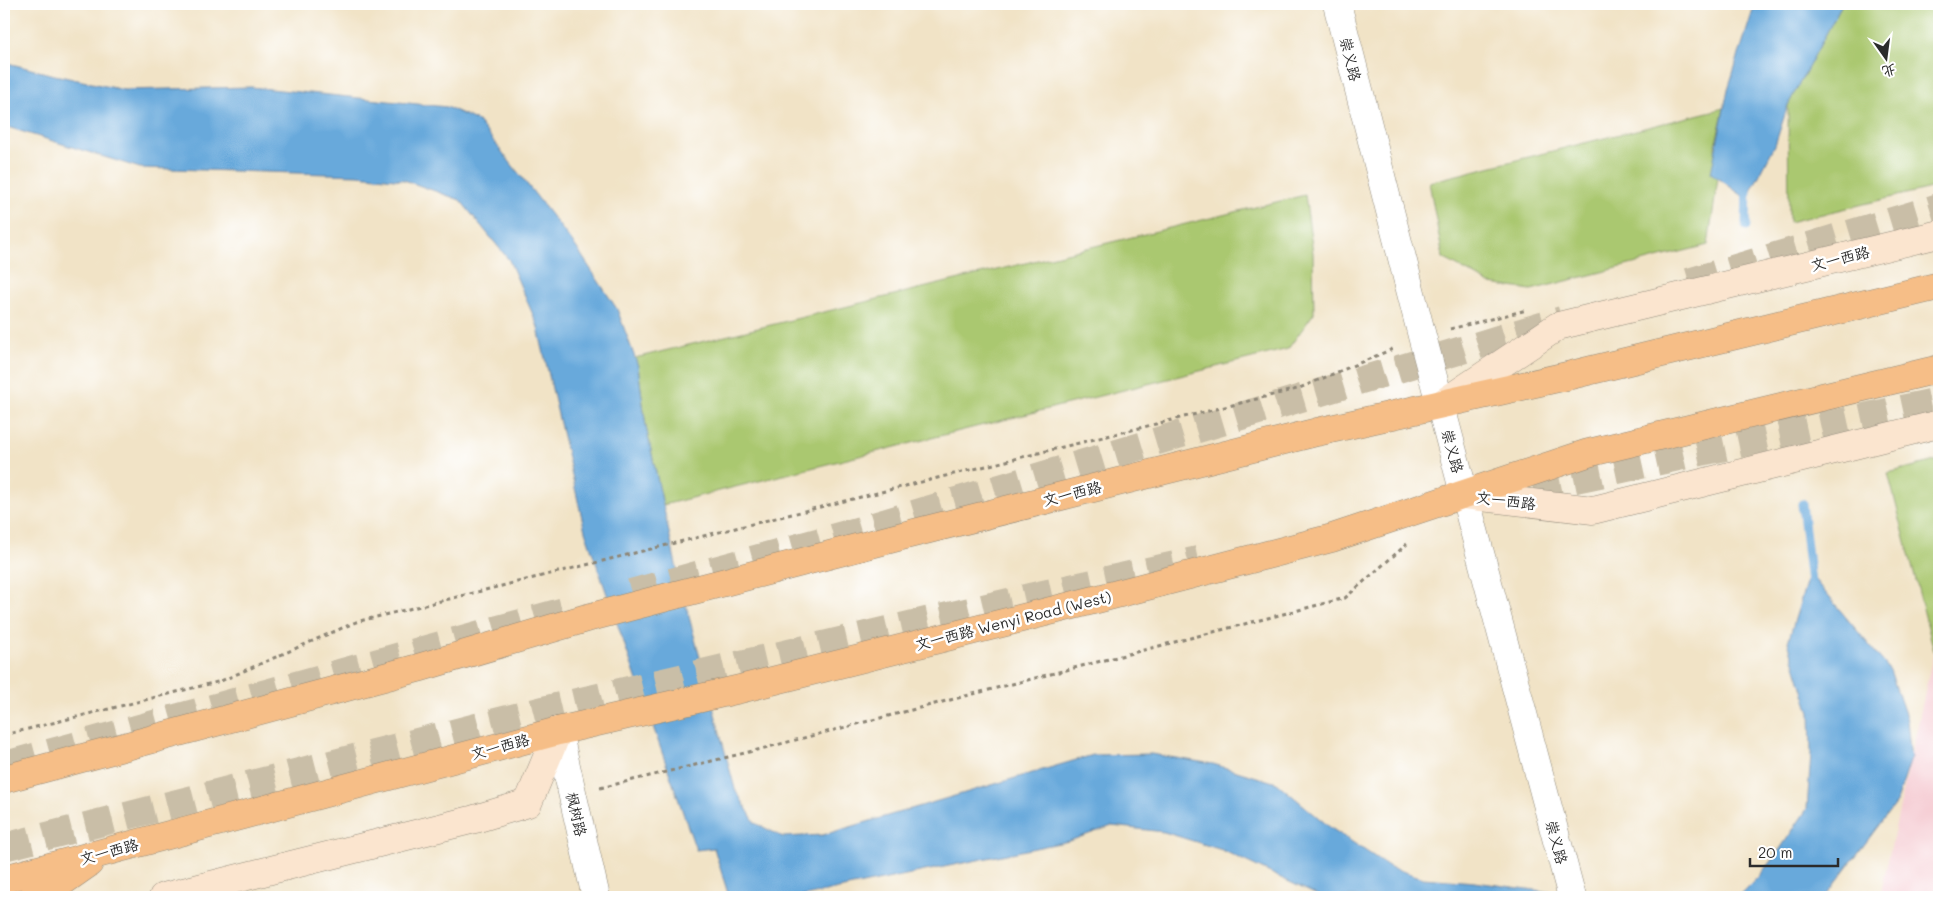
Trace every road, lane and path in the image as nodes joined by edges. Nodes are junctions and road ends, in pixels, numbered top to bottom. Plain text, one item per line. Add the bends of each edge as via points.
1 (1337, 4) edge
2 (1939, 234) edge
3 (1939, 286) edge
4 (1527, 310) dead end
5 (1422, 336) junction
6 (1939, 369) edge
7 (1440, 405) junction
8 (1939, 424) edge
9 (1464, 495) junction
10 (1344, 598) dead end
11 (558, 731) junction
12 (4, 735) edge
13 (642, 778) dead end
14 (4, 779) edge
15 (107, 851) junction
16 (4, 879) edge
17 (33, 897) edge
18 (163, 897) edge
19 (596, 897) edge
20 (1572, 897) edge

1 - 5 street, 崇义路
2 - 7 main road, 文一西路 via 1558,326
3 - 7 main road, 文一西路
4 - 5 path
5 - 7 street, 崇义路
5 - 12 path via 1297,389 356,622 221,681
6 - 9 main road, 文一西路 via 1588,453
7 - 9 street, 崇义路
7 - 14 main road, 文一西路 via 1260,446 587,618 418,668
8 - 9 main road, 文一西路 via 1592,510
9 - 11 main road, 文一西路 Wenyi Road (West) via 1332,538 1094,600
9 - 20 street, 崇义路
10 - 13 path
11 - 15 main road, 文一西路
11 - 18 main road, 文一西路 via 528,803
11 - 19 street, 枫树路
15 - 16 main road, 文一西路
15 - 17 main road via 49,891

